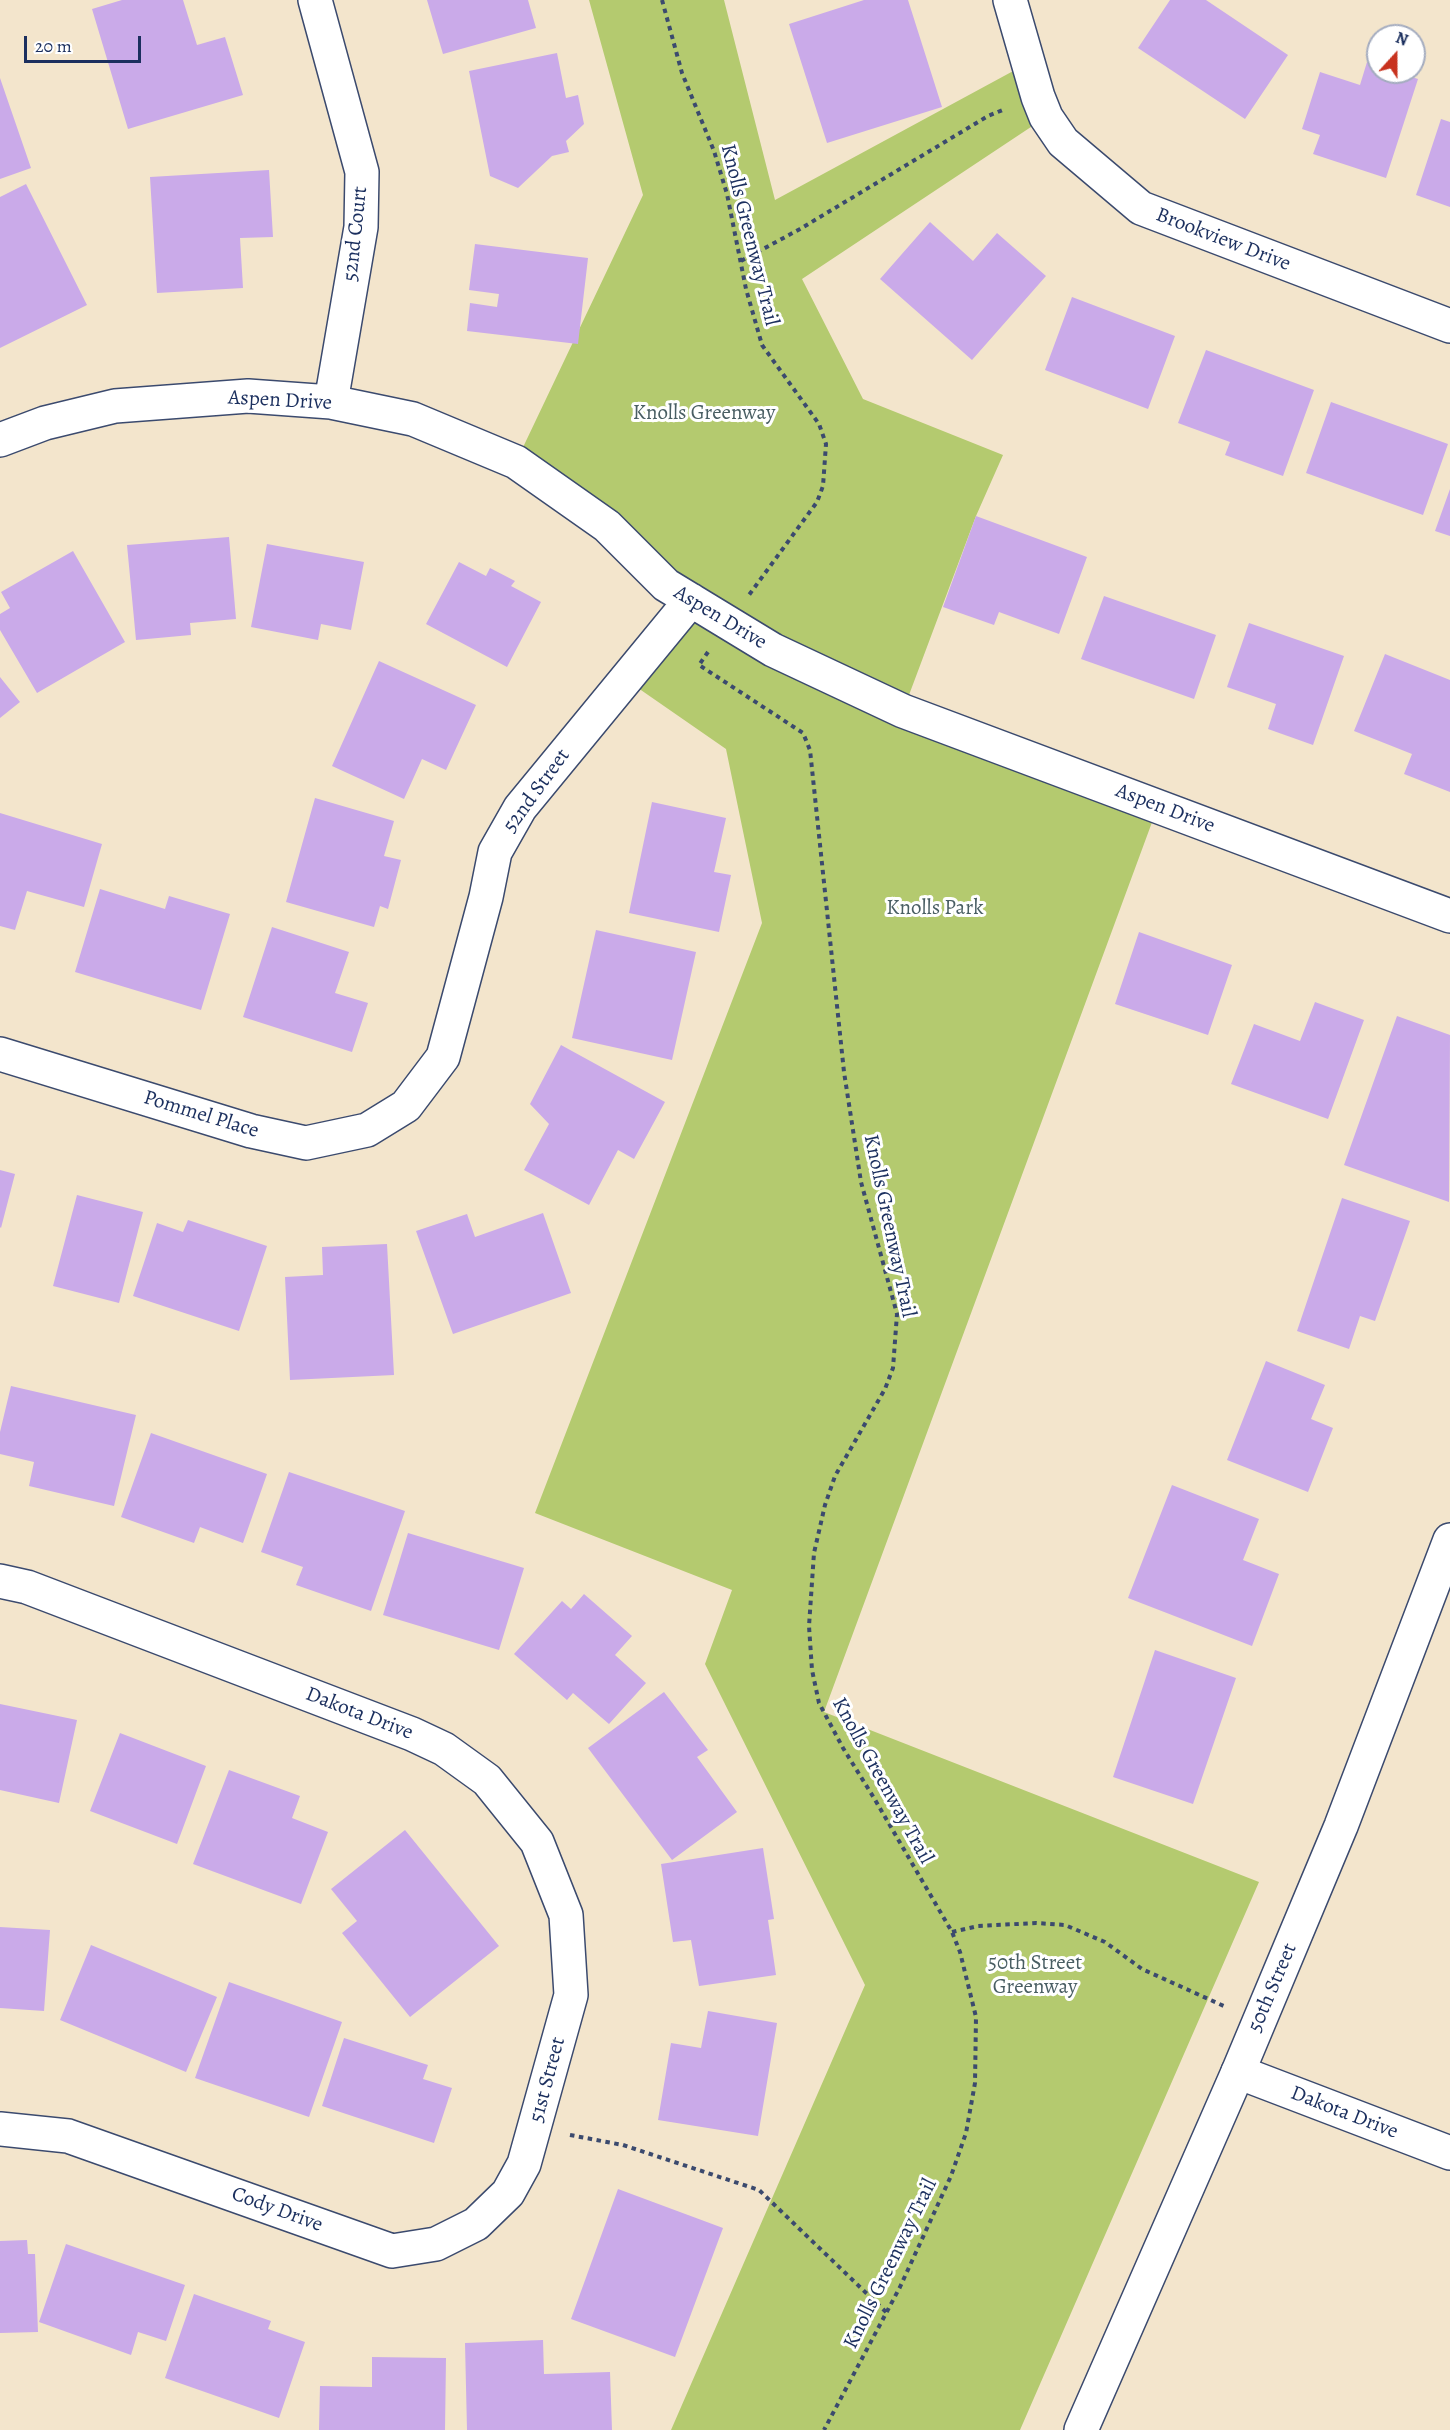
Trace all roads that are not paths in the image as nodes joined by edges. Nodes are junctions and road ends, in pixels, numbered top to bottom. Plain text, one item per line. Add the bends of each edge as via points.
1 (315, 0) edge
2 (1010, 0) edge
3 (1450, 326) edge
4 (331, 402) junction
5 (0, 440) edge
6 (691, 600) junction
7 (1450, 916) edge
8 (0, 1054) edge
9 (400, 1109) joint
10 (1447, 1555) edge
11 (0, 1581) edge
12 (571, 1995) joint
13 (1238, 2072) junction
14 (0, 2129) edge
15 (1450, 2153) edge
16 (524, 2164) joint
17 (1081, 2430) edge

1 - 4 street, 52nd Court via 362,172 361,227
2 - 3 street, Brookview Drive via 1046,117 1063,142 1141,208
4 - 5 street, Aspen Drive via 248,396 115,406 45,423
4 - 6 street, Aspen Drive via 413,419 516,462 607,526 666,585
6 - 7 street, Aspen Drive via 773,650 903,711
6 - 9 street, 52nd Street via 520,808 495,852 443,1057
8 - 9 street, Pommel Place via 251,1131 306,1143 367,1130
10 - 13 street, 50th Street via 1341,1826
11 - 12 street, Dakota Drive via 27,1587 412,1734 470,1767 487,1780 537,1842 566,1915
12 - 16 street, 51st Street
13 - 15 street, Dakota Drive
13 - 17 street, 50th Street
14 - 16 street, Cody Drive via 68,2136 392,2251 436,2244 476,2224 508,2193

